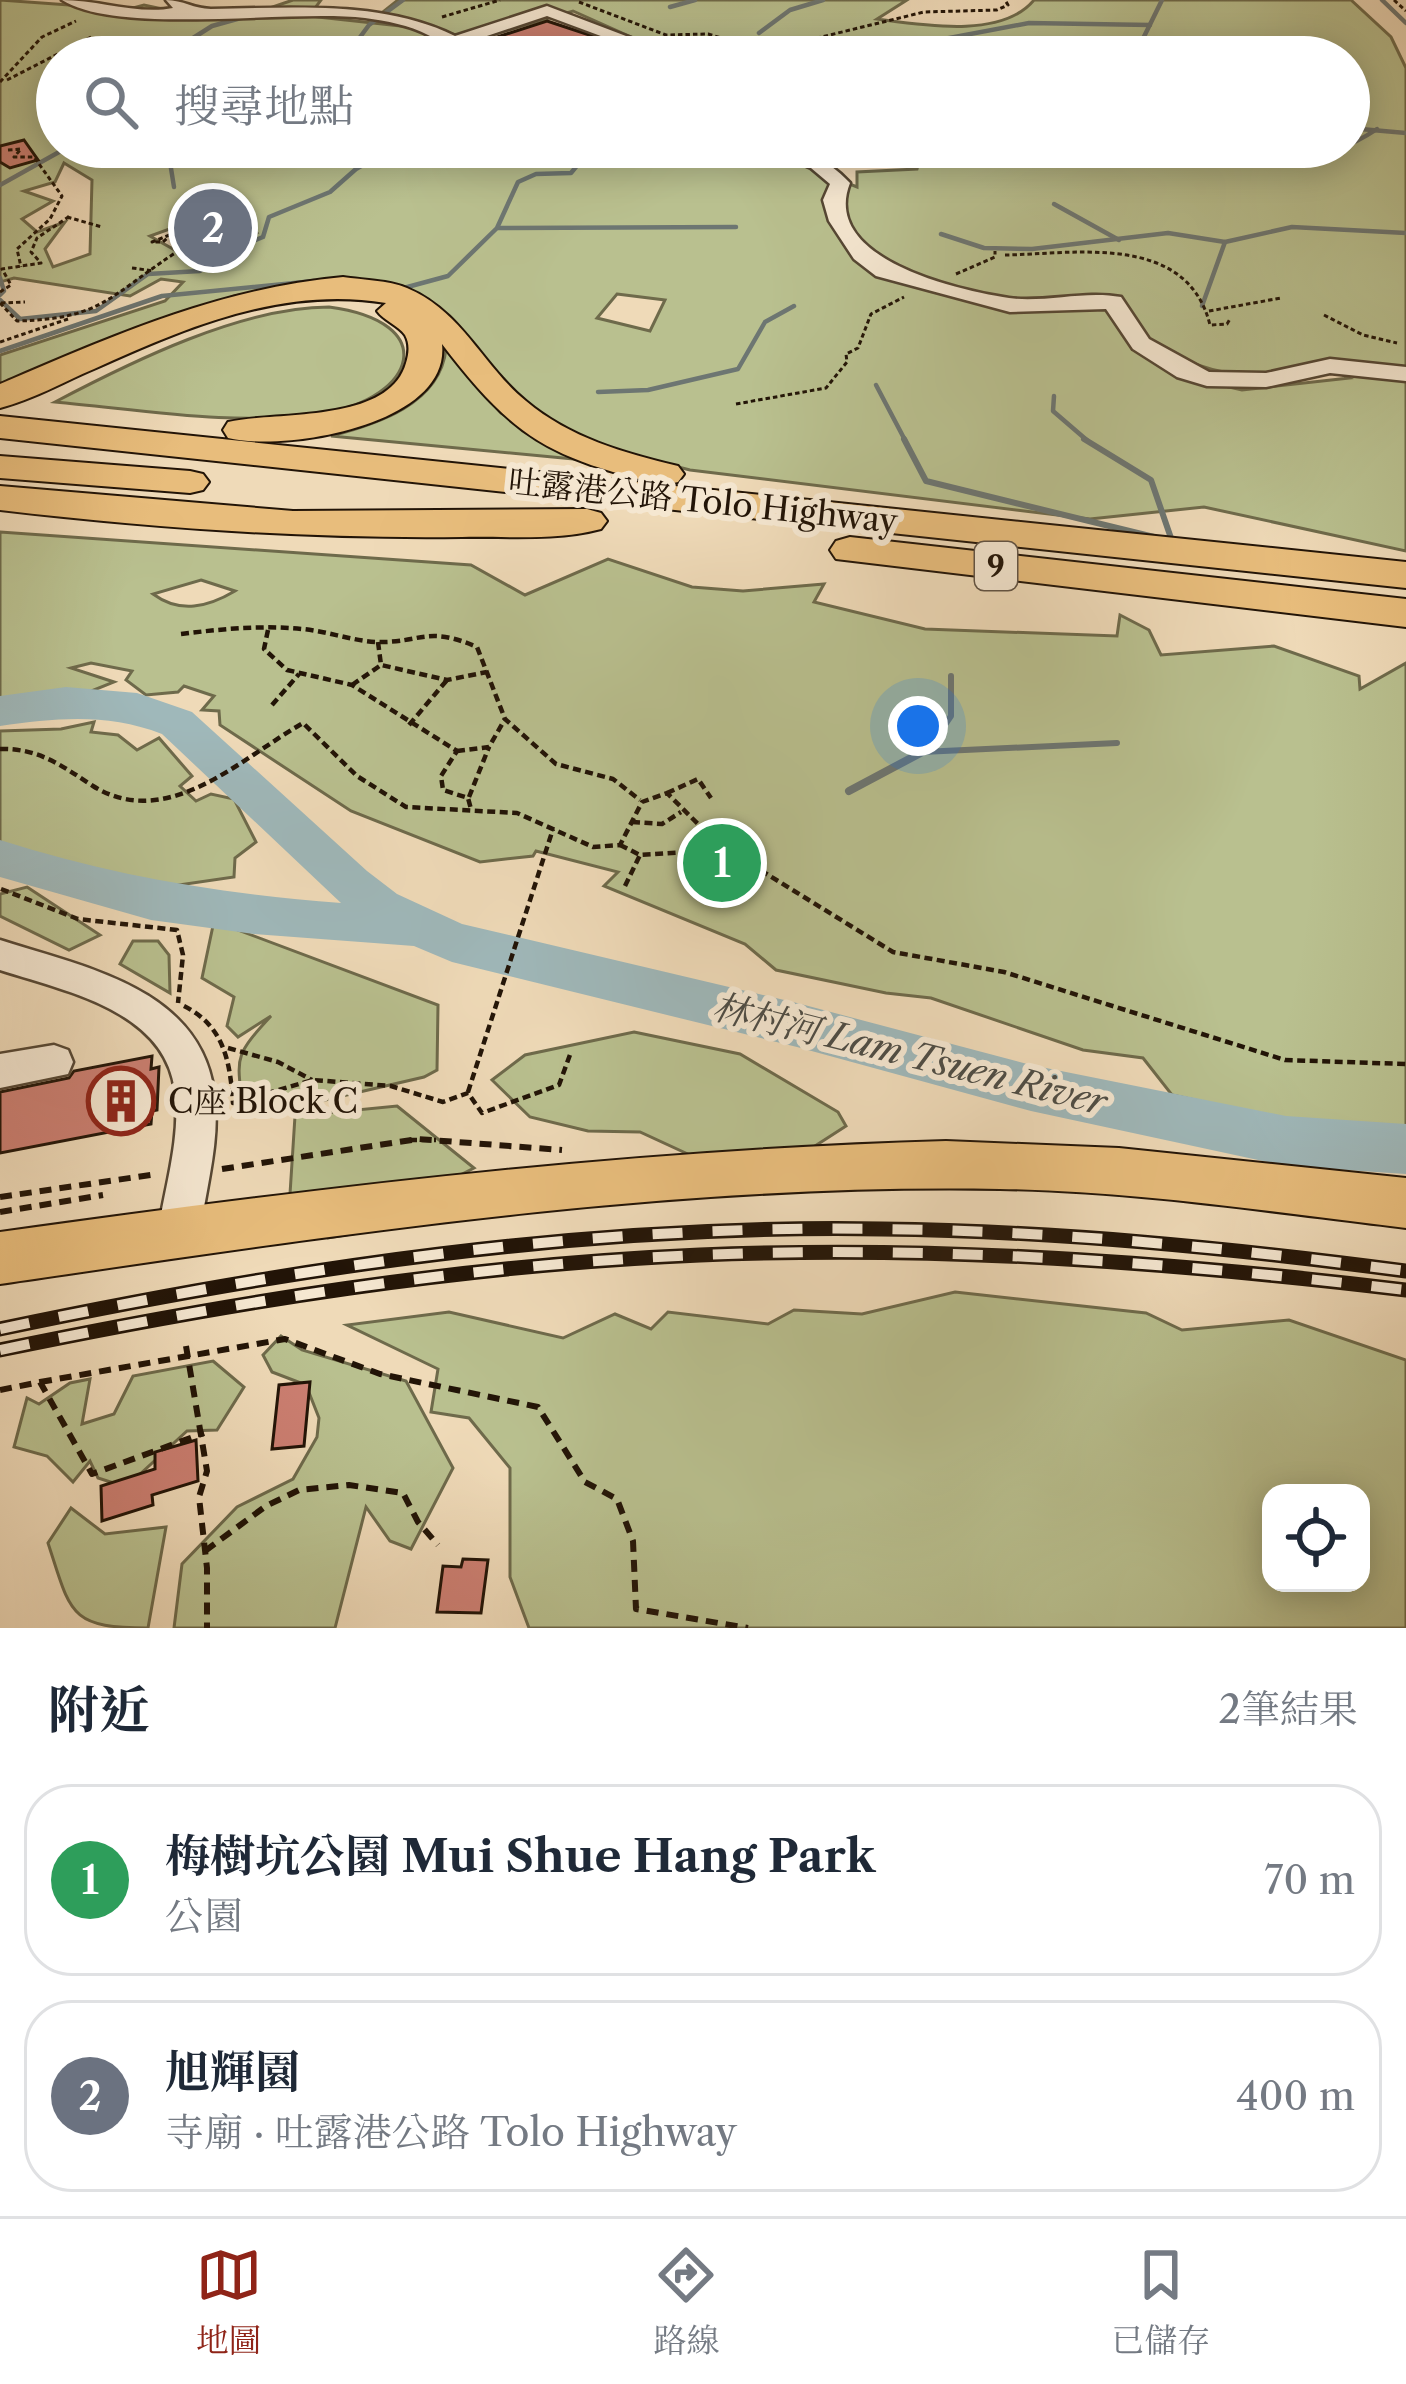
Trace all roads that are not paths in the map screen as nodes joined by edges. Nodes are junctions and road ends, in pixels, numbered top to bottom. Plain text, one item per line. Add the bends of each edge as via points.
1 (70, 0) edge
2 (228, 2) edge
3 (244, 4) edge
4 (180, 5) edge
5 (437, 36) edge
6 (472, 36) edge
7 (617, 36) edge
8 (824, 168) edge
9 (847, 168) edge
10 (831, 171) junction
11 (1406, 374) edge
12 (0, 397) edge
13 (0, 417) edge
14 (0, 427) edge
15 (136, 437) junction
16 (0, 467) edge
17 (0, 498) edge
18 (586, 521) junction
19 (941, 525) junction
20 (1406, 575) edge
21 (1406, 613) edge
22 (0, 955) edge
23 (54, 1062) dead end
24 (0, 1071) edge
25 (1406, 1203) edge
26 (179, 1232) junction
27 (0, 1258) edge

1 - 4 street via 158,16
2 - 3 street
3 - 4 street via 215,14
3 - 5 street via 413,24
6 - 7 street via 547,11
8 - 10 street
9 - 10 street
10 - 11 street via 840,183 833,200 838,221 884,272 1010,304 1113,302 1141,344 1207,379 1266,380 1330,366
12 - 19 highway via 238,302 306,288 369,291 428,312 502,398 585,450 667,475
13 - 15 highway via 171,338 275,303 335,298 380,306 415,326 426,347 423,368 402,392 353,417 293,429
14 - 15 highway, 吐露港公路 Tolo Highway / 9
15 - 19 highway, 吐露港公路 Tolo Highway / 9
16 - 18 highway, 吐露港公路 Tolo Highway / 9
17 - 18 highway via 290,523
18 - 21 highway, 吐露港公路 Tolo Highway / 9
19 - 20 highway, 吐露港公路 Tolo Highway / 9
22 - 26 street via 133,1002 164,1023 184,1052 195,1088
23 - 24 street
25 - 26 main road via 1127,1173 946,1165 604,1181
26 - 27 main road

